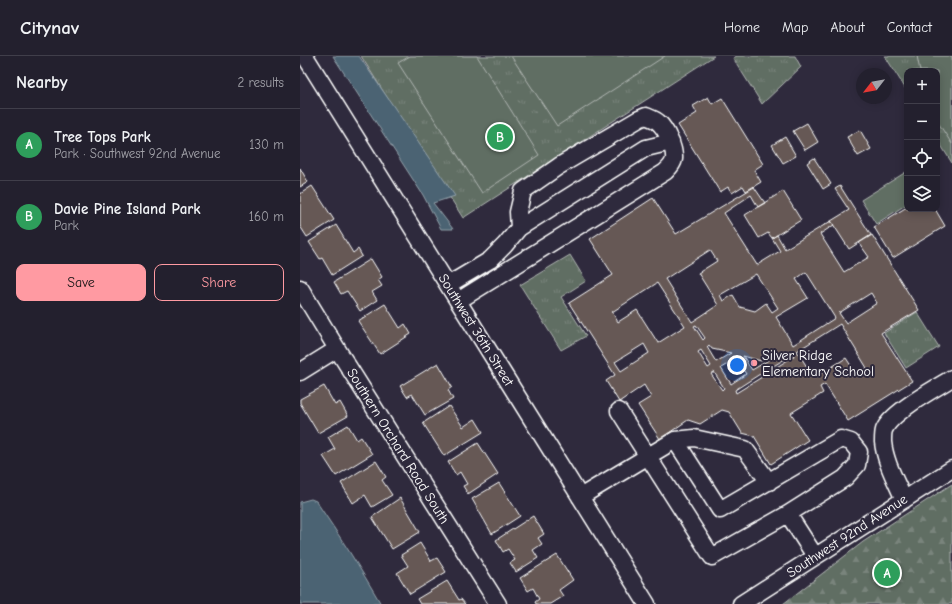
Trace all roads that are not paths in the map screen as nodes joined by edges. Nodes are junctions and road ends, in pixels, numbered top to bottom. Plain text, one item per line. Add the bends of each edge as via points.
1 (304, 56) edge
2 (671, 142) junction
3 (519, 228) junction
4 (448, 285) junction
5 (300, 288) edge
6 (458, 301) junction
7 (337, 349) junction
8 (300, 372) edge
9 (952, 378) edge
10 (619, 411) dead end
11 (675, 440) junction
12 (649, 456) junction
13 (952, 469) edge
14 (769, 482) junction
15 (580, 497) junction
16 (904, 500) junction
17 (788, 514) junction
18 (815, 556) junction
19 (498, 604) edge
20 (647, 604) edge
21 (741, 604) edge

1 - 4 street, Southwest 36th Street
2 - 3 street via 646,148
2 - 3 street via 657,121 646,116 639,119 559,166 523,191 518,212
2 - 6 street via 674,159 665,172
3 - 4 street via 490,260
4 - 6 street, Southwest 36th Street
5 - 7 street, Southern Orchard Road South
6 - 15 street, Southwest 36th Street
7 - 8 street
7 - 19 street, Southern Orchard Road South
9 - 16 street via 907,406 884,430 885,453
10 - 12 street
11 - 12 street
11 - 14 street via 694,438 745,449
11 - 14 street via 720,510
12 - 15 street
12 - 17 street via 712,557
13 - 16 street, Southwest 92nd Avenue
14 - 17 street via 841,439 851,442 859,452 857,465 845,478
15 - 20 street, Southwest 36th Street
16 - 18 street, Southwest 92nd Avenue
17 - 18 street
18 - 21 street, Southwest 92nd Avenue

